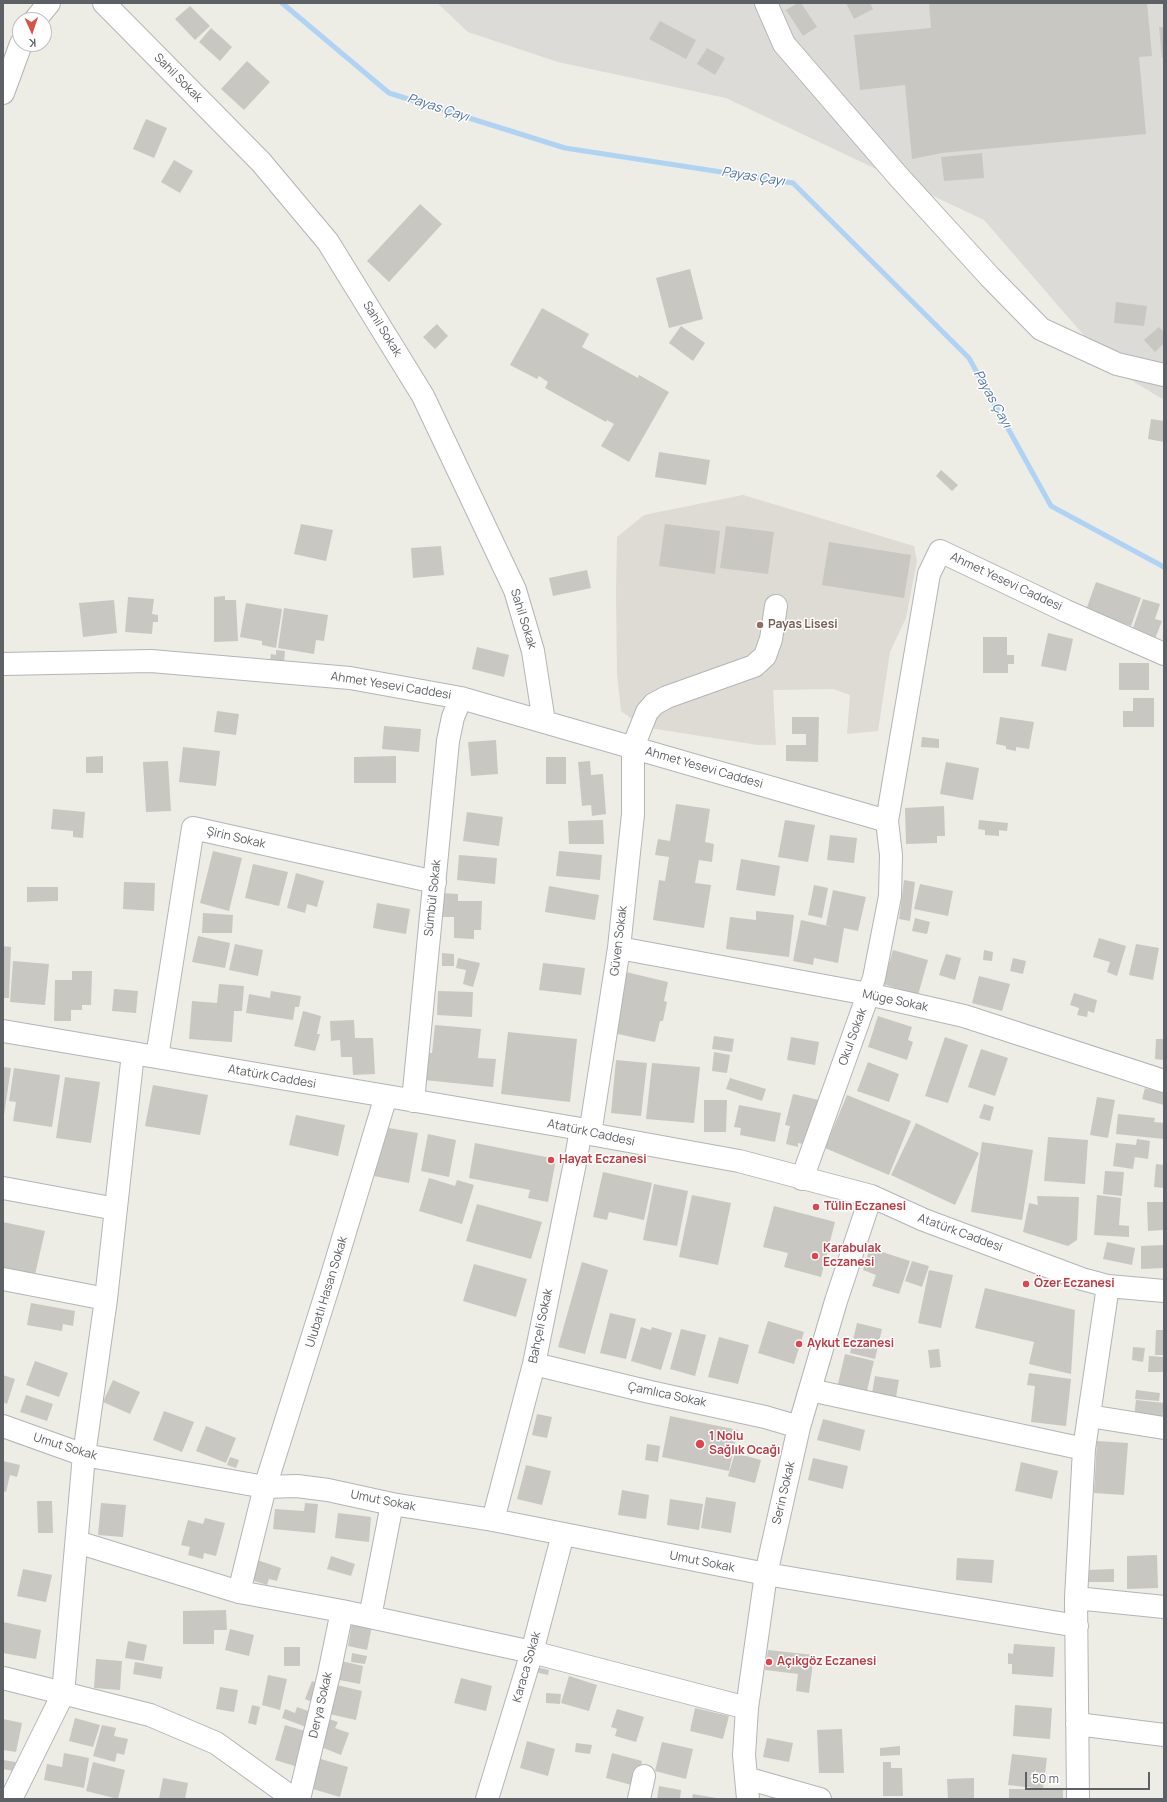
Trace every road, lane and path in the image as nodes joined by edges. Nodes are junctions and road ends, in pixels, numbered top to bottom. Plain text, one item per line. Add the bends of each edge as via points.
1 (49, 3) edge
2 (104, 3) edge
3 (766, 3) edge
4 (42, 12) edge
5 (18, 52) edge
6 (3, 93) edge
7 (1164, 375) edge
8 (776, 606) dead end
9 (1164, 654) edge
10 (3, 664) edge
11 (461, 698) junction
12 (544, 722) junction
13 (633, 747) junction
14 (887, 821) junction
15 (434, 882) junction
16 (619, 948) junction
17 (868, 994) junction
18 (3, 1032) edge
19 (133, 1054) junction
20 (157, 1057) junction
21 (1164, 1081) edge
22 (386, 1096) junction
23 (412, 1101) junction
24 (585, 1132) junction
25 (802, 1178) junction
26 (3, 1188) edge
27 (871, 1196) junction
28 (116, 1210) junction
29 (3, 1279) edge
30 (1108, 1286) junction
31 (1164, 1291) edge
32 (106, 1299) junction
33 (534, 1364) junction
34 (810, 1390) junction
35 (1088, 1416) junction
36 (3, 1426) edge
37 (799, 1427) junction
38 (1164, 1428) edge
39 (1084, 1449) junction
40 (84, 1455) junction
41 (265, 1487) junction
42 (392, 1504) junction
43 (493, 1520) junction
44 (563, 1534) junction
45 (77, 1542) junction
46 (766, 1574) junction
47 (239, 1592) junction
48 (1076, 1598) junction
49 (1164, 1607) edge
50 (342, 1611) junction
51 (370, 1617) junction
52 (1077, 1626) junction
53 (532, 1652) junction
54 (3, 1678) edge
55 (63, 1694) junction
56 (747, 1708) junction
57 (1077, 1724) junction
58 (1164, 1736) edge
59 (644, 1776) dead end
60 (746, 1778) junction
61 (10, 1799) edge
62 (294, 1799) edge
63 (299, 1799) edge
64 (487, 1799) edge
65 (639, 1799) edge
66 (748, 1799) edge
67 (820, 1799) edge
68 (1078, 1799) edge

1 - 4 street
2 - 12 street, Sahil Sokak via 261,162 328,242 423,396 515,590 533,651
3 - 7 street via 784,44 898,176 990,278 1041,329 1117,364
5 - 6 street
8 - 13 street via 771,639 765,656 754,666 654,704 647,712
9 - 14 street, Ahmet Yesevi Caddesi via 940,551 929,574
10 - 11 street, Ahmet Yesevi Caddesi via 151,661 350,678
11 - 12 street, Ahmet Yesevi Caddesi
11 - 15 street, Sümbül Sokak via 453,716 448,741
12 - 13 street, Ahmet Yesevi Caddesi
13 - 14 street, Ahmet Yesevi Caddesi
13 - 16 street, Güven Sokak via 633,814
14 - 17 street, Okul Sokak via 891,855 890,896 874,978
15 - 20 street, Şirin Sokak via 193,828
15 - 23 street, Sümbül Sokak
16 - 17 street, Müge Sokak
16 - 24 street, Güven Sokak
17 - 21 street, Müge Sokak via 964,1016
17 - 25 street, Okul Sokak
18 - 19 street, Atatürk Caddesi
19 - 20 street, Atatürk Caddesi
19 - 28 street
20 - 22 street, Atatürk Caddesi
22 - 23 street, Atatürk Caddesi
22 - 41 street, Ulubatlı Hasan Sokak
23 - 24 street, Atatürk Caddesi
24 - 25 street, Atatürk Caddesi via 739,1161
24 - 33 street, Bahçeli Sokak via 576,1158
25 - 27 street, Atatürk Caddesi
26 - 28 street
27 - 30 street, Atatürk Caddesi via 924,1220 1082,1279
27 - 34 street, Serin Sokak
28 - 32 street
29 - 32 street
30 - 31 street, Atatürk Caddesi
30 - 35 street
32 - 40 street
33 - 37 street, Çamlıca Sokak
33 - 43 street, Bahçeli Sokak
34 - 37 street, Serin Sokak
34 - 39 street
35 - 38 street
35 - 39 street
36 - 40 street, Umut Sokak
37 - 46 street, Serin Sokak
39 - 48 street
40 - 41 street, Umut Sokak
40 - 45 street
41 - 42 street, Umut Sokak via 297,1486 328,1490
41 - 47 street, Ulubatlı Hasan Sokak
42 - 43 street, Umut Sokak
42 - 51 street
43 - 44 street, Umut Sokak
44 - 46 street, Umut Sokak
44 - 53 street, Karaca Sokak
45 - 47 street
45 - 55 street
46 - 52 street, Umut Sokak
46 - 56 street, Serin Sokak
47 - 50 street
48 - 49 street
48 - 52 street
50 - 51 street
50 - 63 street, Derya Sokak
51 - 53 street
52 - 57 street
53 - 56 street
53 - 64 street, Karaca Sokak
54 - 55 street
55 - 61 street
55 - 62 street via 150,1715 216,1743
56 - 60 street, Serin Sokak via 744,1754
57 - 58 street
57 - 68 street
59 - 65 street
60 - 66 street, Serin Sokak
60 - 67 street

